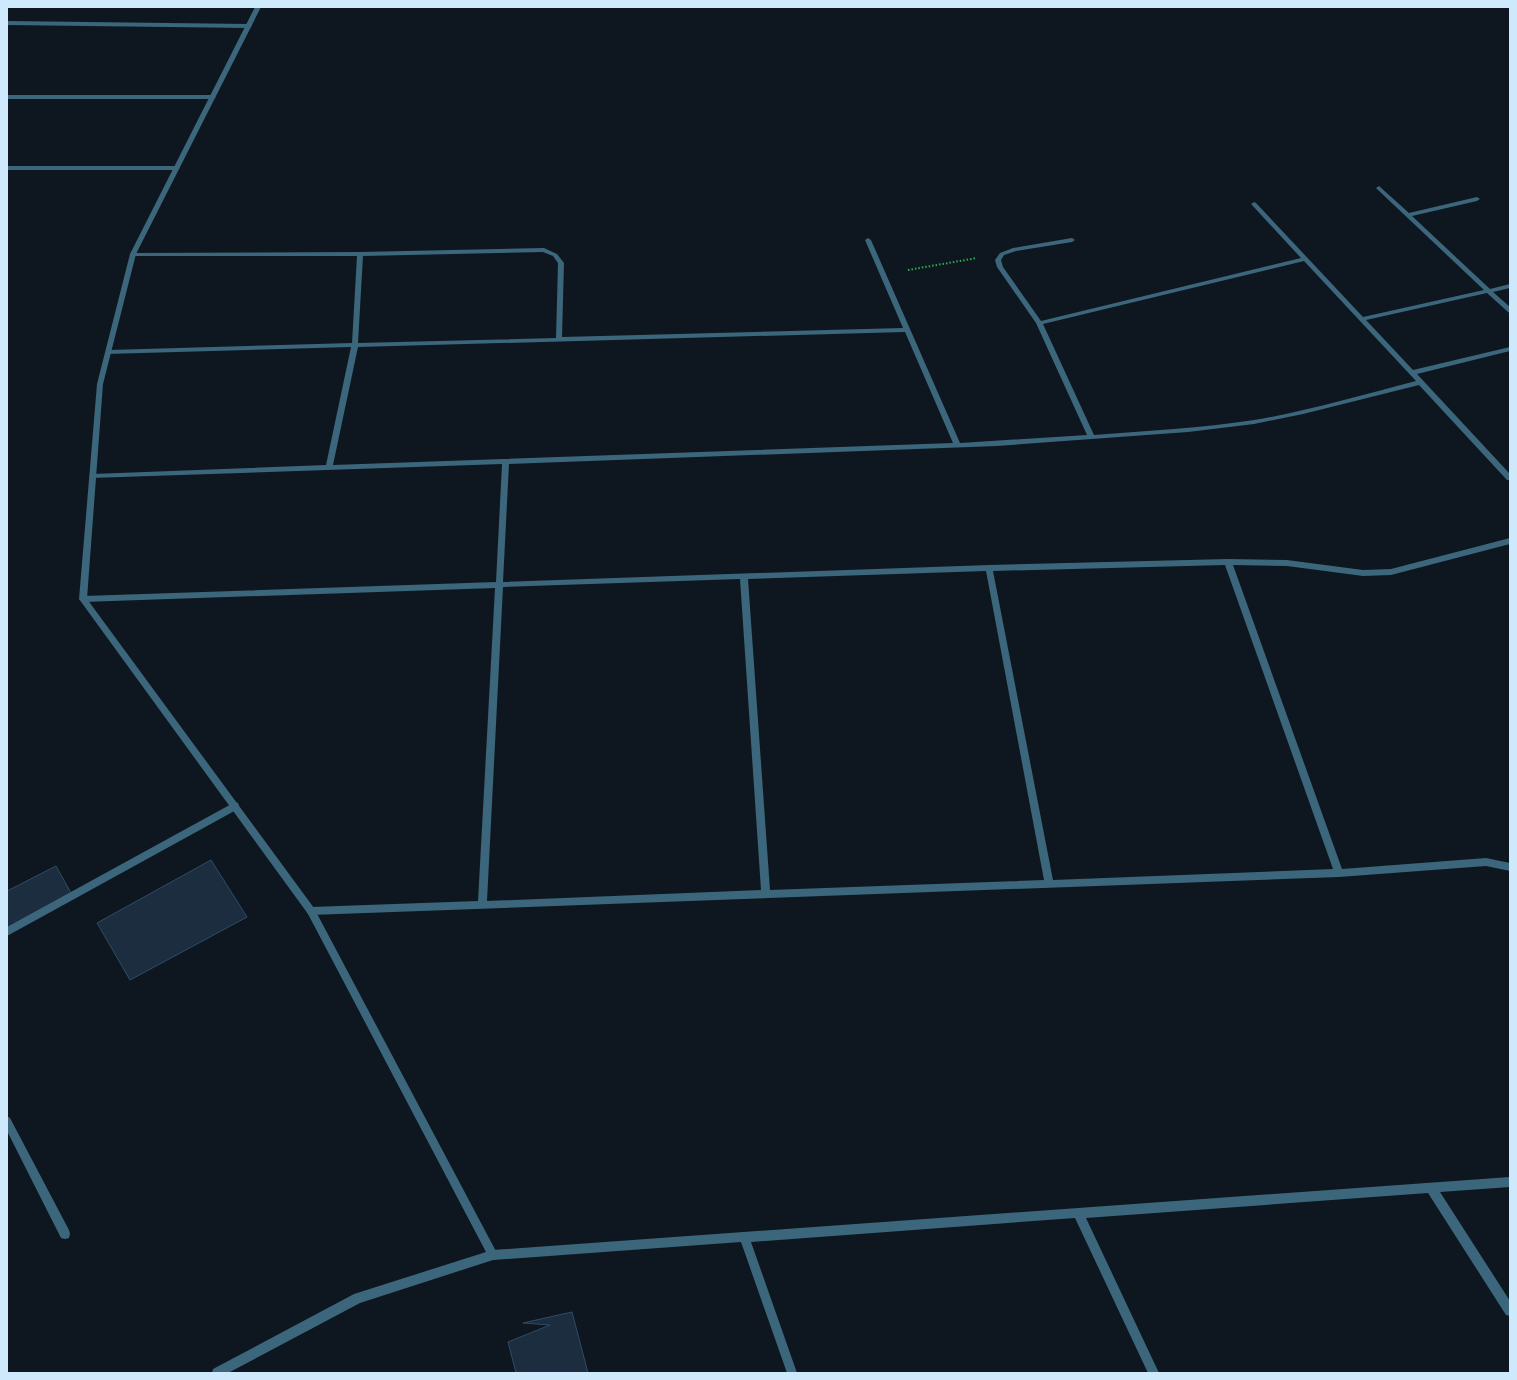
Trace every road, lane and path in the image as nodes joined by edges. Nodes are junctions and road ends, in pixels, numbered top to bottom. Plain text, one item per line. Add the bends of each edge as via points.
1 (258, 7) edge
2 (7, 23) edge
3 (249, 26) junction
4 (7, 97) edge
5 (213, 97) junction
6 (7, 168) edge
7 (177, 168) junction
8 (1379, 188) dead end
9 (1477, 199) dead end
10 (1254, 204) dead end
11 (1408, 215) junction
12 (868, 240) dead end
13 (1072, 240) dead end
14 (134, 254) junction
15 (360, 254) junction
16 (1002, 254) junction
17 (1305, 258) junction
18 (883, 275) junction
19 (1510, 286) edge
20 (1489, 291) junction
21 (1510, 311) edge
22 (1362, 319) junction
23 (1038, 323) junction
24 (907, 330) junction
25 (559, 339) junction
26 (355, 345) junction
27 (1510, 349) edge
28 (109, 352) junction
29 (1411, 373) junction
30 (1420, 382) junction
31 (1091, 436) junction
32 (957, 446) junction
33 (506, 461) junction
34 (328, 468) junction
35 (93, 476) junction
36 (1510, 478) edge
37 (1510, 541) edge
38 (1228, 562) junction
39 (989, 568) junction
40 (744, 576) junction
41 (499, 584) junction
42 (84, 598) junction
43 (235, 806) junction
44 (1510, 867) edge
45 (1339, 873) junction
46 (1050, 884) junction
47 (766, 894) junction
48 (482, 905) junction
49 (311, 911) junction
50 (7, 932) edge
51 (7, 1121) edge
52 (1510, 1182) edge
53 (1431, 1188) junction
54 (1078, 1213) junction
55 (65, 1234) dead end
56 (744, 1237) junction
57 (493, 1255) junction
58 (1510, 1311) edge
59 (217, 1373) edge
60 (792, 1373) edge
61 (1154, 1373) edge

1 - 3 street
2 - 3 street
3 - 5 street
4 - 5 street
5 - 7 street
6 - 7 street
7 - 14 street
8 - 11 street
9 - 11 street
10 - 17 street
11 - 20 street
12 - 18 street
13 - 16 street via 1015,249
14 - 15 street
14 - 28 street
15 - 25 street via 544,250 555,255 561,262
15 - 26 street
16 - 18 path
16 - 23 street via 998,260 1000,267
17 - 22 street
17 - 23 street
18 - 24 street
19 - 20 street
20 - 21 street
20 - 22 street
22 - 29 street
23 - 31 street
24 - 25 street
24 - 32 street
25 - 26 street
26 - 28 street
26 - 34 street
27 - 29 street
28 - 35 street via 100,384
29 - 30 street
30 - 31 street via 1254,422 1188,430
30 - 36 street
31 - 32 street
32 - 33 street
33 - 34 street
33 - 41 street
34 - 35 street
35 - 42 street
37 - 38 street via 1391,572 1363,573 1287,563
38 - 39 street
38 - 45 street
39 - 40 street
39 - 46 street
40 - 41 street
40 - 47 street
41 - 42 street
41 - 48 street
42 - 43 street
43 - 49 street
43 - 50 street
44 - 45 street via 1486,862
45 - 46 street
46 - 47 street
47 - 48 street
48 - 49 street
49 - 57 street
51 - 55 street
52 - 53 street
53 - 54 street
53 - 58 street
54 - 56 street
54 - 61 street
56 - 57 street
56 - 60 street
57 - 59 street via 358,1298

